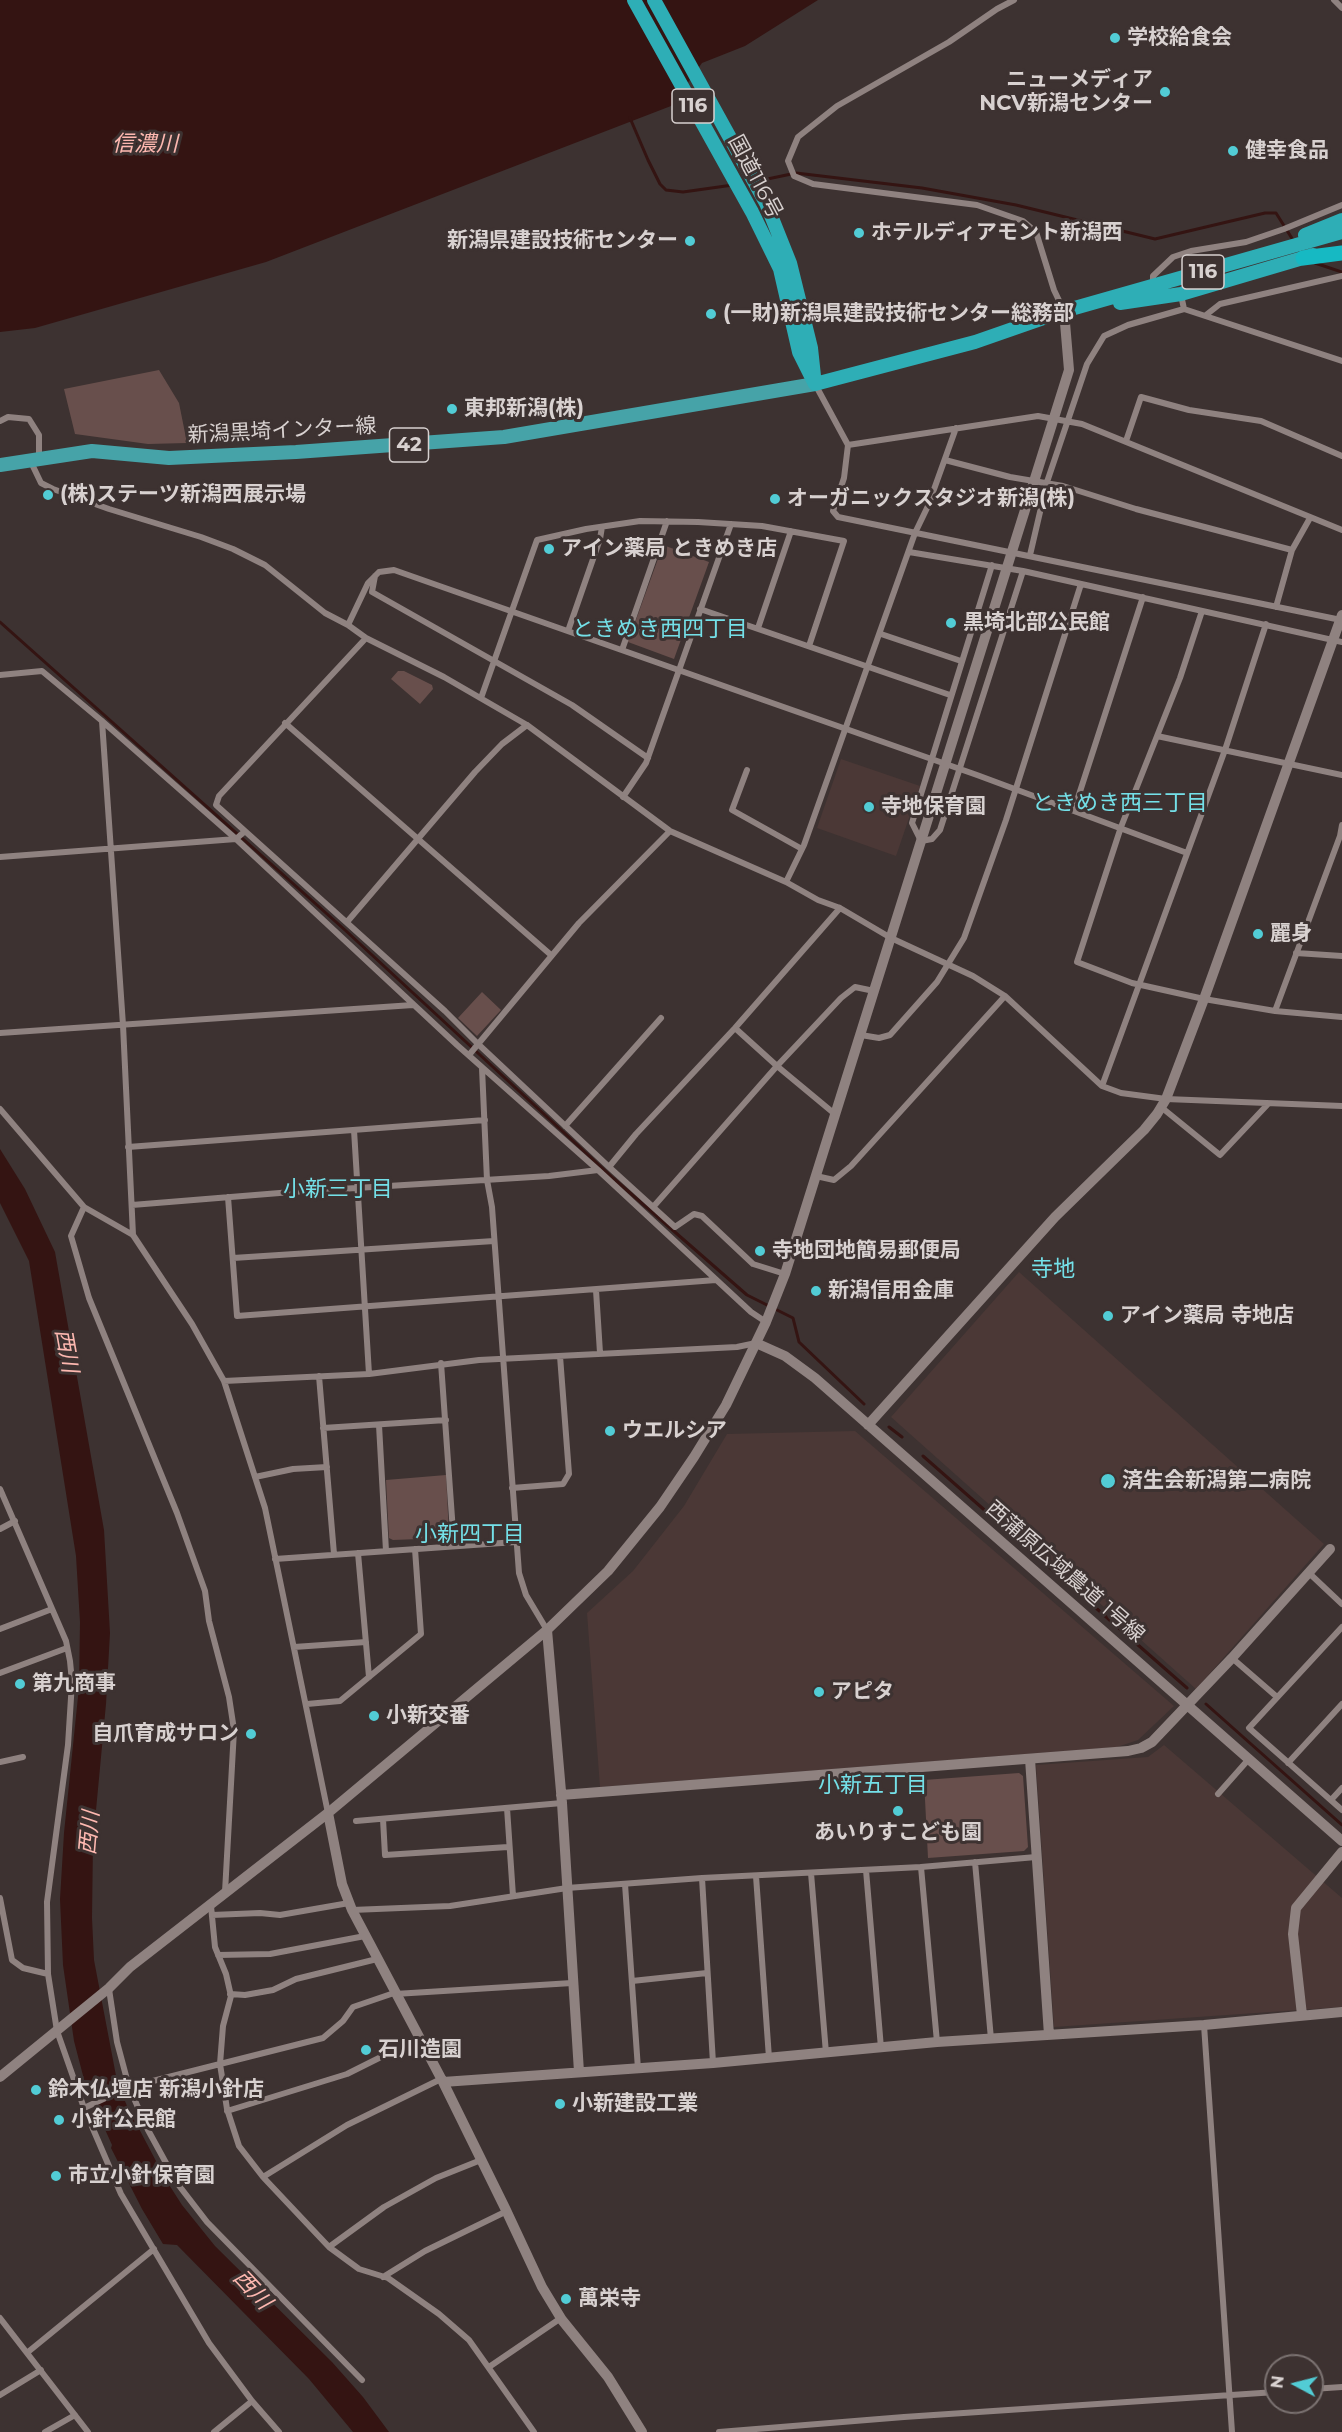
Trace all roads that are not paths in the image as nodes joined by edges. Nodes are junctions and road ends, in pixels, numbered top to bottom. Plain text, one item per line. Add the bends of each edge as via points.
1 (634, 0) edge
2 (654, 0) edge
3 (1014, 0) edge
4 (1334, 0) edge
5 (1342, 8) edge
6 (1342, 205) edge
7 (1342, 220) edge
8 (1342, 232) edge
9 (1342, 246) edge
10 (1342, 253) edge
11 (1303, 258) junction
12 (1239, 263) junction
13 (1342, 276) edge
14 (1153, 286) junction
15 (1180, 294) junction
16 (1184, 309) junction
17 (1064, 311) junction
18 (1206, 315) junction
19 (1342, 361) edge
20 (815, 384) junction
21 (0, 421) edge
22 (1068, 421) junction
23 (956, 428) junction
24 (1126, 441) junction
25 (848, 445) junction
26 (1342, 456) edge
27 (34, 459) junction
28 (945, 460) junction
29 (0, 465) edge
30 (1047, 483) junction
31 (1310, 518) junction
32 (667, 521) junction
33 (731, 524) junction
34 (602, 527) junction
35 (1342, 530) edge
36 (791, 531) junction
37 (915, 533) junction
38 (1292, 550) junction
39 (909, 552) junction
40 (1030, 555) junction
41 (992, 565) junction
42 (1023, 571) junction
43 (375, 576) junction
44 (1082, 584) junction
45 (1143, 597) junction
46 (1276, 606) junction
47 (700, 609) junction
48 (1202, 611) junction
49 (512, 612) junction
50 (1341, 618) edge
51 (1266, 624) junction
52 (348, 625) junction
53 (758, 628) junction
54 (568, 631) junction
55 (881, 633) junction
56 (366, 638) junction
57 (1337, 641) edge
58 (809, 646) junction
59 (622, 650) junction
60 (494, 661) junction
61 (961, 661) junction
62 (868, 665) junction
63 (678, 669) junction
64 (0, 675) edge
65 (950, 695) junction
66 (481, 698) junction
67 (102, 721) junction
68 (285, 723) junction
69 (527, 725) junction
70 (846, 730) junction
71 (1157, 736) junction
72 (1225, 750) junction
73 (648, 758) junction
74 (931, 759) junction
75 (1287, 763) junction
76 (961, 769) junction
77 (747, 770) dead end
78 (1342, 775) edge
79 (1016, 789) junction
80 (622, 796) junction
81 (1074, 810) junction
82 (1342, 825) edge
83 (1121, 827) junction
84 (670, 831) junction
85 (244, 832) junction
86 (1341, 836) edge
87 (236, 839) junction
88 (418, 839) junction
89 (921, 841) junction
90 (111, 849) junction
91 (802, 849) junction
92 (1187, 853) junction
93 (0, 857) edge
94 (786, 882) junction
95 (840, 908) junction
96 (347, 922) junction
97 (891, 938) junction
98 (1296, 953) junction
99 (551, 955) junction
100 (1342, 956) edge
101 (949, 965) junction
102 (1140, 985) junction
103 (874, 991) junction
104 (1005, 996) junction
105 (1204, 999) junction
106 (413, 1005) junction
107 (1275, 1011) junction
108 (1342, 1017) edge
109 (661, 1018) dead end
110 (123, 1025) junction
111 (735, 1028) junction
112 (0, 1033) edge
113 (861, 1035) junction
114 (477, 1043) junction
115 (469, 1055) junction
116 (777, 1066) junction
117 (482, 1068) junction
118 (1102, 1086) junction
119 (1163, 1103) junction
120 (1268, 1104) junction
121 (1342, 1106) edge
122 (0, 1109) edge
123 (836, 1114) junction
124 (485, 1120) junction
125 (565, 1126) junction
126 (354, 1130) junction
127 (128, 1147) junction
128 (609, 1167) junction
129 (598, 1170) junction
130 (816, 1176) junction
131 (487, 1180) junction
132 (357, 1188) junction
133 (228, 1197) junction
134 (132, 1205) junction
135 (654, 1206) junction
136 (84, 1207) junction
137 (133, 1235) junction
138 (494, 1241) junction
139 (362, 1249) junction
140 (233, 1258) junction
141 (785, 1274) junction
142 (716, 1280) junction
143 (596, 1290) junction
144 (499, 1297) junction
145 (365, 1307) junction
146 (766, 1322) junction
147 (756, 1343) junction
148 (600, 1353) junction
149 (560, 1356) junction
150 (503, 1359) junction
151 (441, 1363) junction
152 (369, 1374) junction
153 (319, 1376) junction
154 (224, 1381) junction
155 (446, 1420) junction
156 (379, 1425) junction
157 (868, 1425) junction
158 (323, 1428) junction
159 (327, 1467) junction
160 (255, 1477) junction
161 (512, 1488) junction
162 (0, 1489) edge
163 (15, 1521) junction
164 (0, 1529) edge
165 (516, 1542) junction
166 (454, 1546) junction
167 (415, 1549) junction
168 (1330, 1549) dead end
169 (386, 1551) junction
170 (358, 1553) junction
171 (334, 1554) junction
172 (275, 1559) junction
173 (1309, 1574) junction
174 (1342, 1604) edge
175 (52, 1609) junction
176 (1342, 1627) edge
177 (0, 1629) edge
178 (547, 1630) junction
179 (366, 1642) junction
180 (294, 1647) junction
181 (67, 1648) junction
182 (1232, 1658) junction
183 (0, 1673) edge
184 (369, 1677) junction
185 (1277, 1697) junction
186 (307, 1704) junction
187 (1342, 1704) edge
188 (1187, 1705) junction
189 (23, 1757) dead end
190 (1030, 1759) junction
191 (1248, 1760) junction
192 (0, 1762) edge
193 (1288, 1763) junction
194 (1342, 1788) edge
195 (1218, 1794) dead end
196 (561, 1799) junction
197 (1331, 1800) junction
198 (507, 1808) junction
199 (1342, 1810) edge
200 (328, 1813) junction
201 (383, 1819) junction
202 (356, 1821) dead end
203 (1342, 1841) edge
204 (508, 1846) junction
205 (1342, 1852) edge
206 (1036, 1857) junction
207 (975, 1862) junction
208 (921, 1867) junction
209 (866, 1870) junction
210 (811, 1873) junction
211 (756, 1876) junction
212 (702, 1878) junction
213 (625, 1884) junction
214 (567, 1888) junction
215 (225, 1892) junction
216 (513, 1896) junction
217 (0, 1898) edge
218 (350, 1907) junction
219 (211, 1910) junction
220 (365, 1936) junction
221 (219, 1955) junction
222 (377, 1959) junction
223 (706, 1973) junction
224 (48, 1974) junction
225 (632, 1981) junction
226 (572, 1983) junction
227 (107, 1989) junction
228 (394, 1993) junction
229 (230, 1994) junction
230 (1342, 2012) edge
231 (1302, 2015) junction
232 (1204, 2025) junction
233 (57, 2031) junction
234 (1049, 2035) junction
235 (419, 2038) junction
236 (991, 2039) junction
237 (937, 2042) junction
238 (881, 2048) junction
239 (826, 2054) junction
240 (769, 2058) junction
241 (713, 2063) junction
242 (220, 2064) junction
243 (638, 2069) junction
244 (579, 2072) junction
245 (0, 2077) edge
246 (442, 2081) junction
247 (129, 2086) junction
248 (87, 2107) junction
249 (227, 2111) junction
250 (481, 2160) junction
251 (263, 2177) junction
252 (507, 2211) junction
253 (329, 2247) junction
254 (154, 2249) junction
255 (383, 2277) junction
256 (0, 2318) edge
257 (561, 2318) junction
258 (28, 2352) junction
259 (489, 2367) junction
260 (41, 2370) junction
261 (362, 2380) dead end
262 (1342, 2387) edge
263 (1324, 2388) edge
264 (1264, 2393) edge
265 (0, 2395) edge
266 (1230, 2395) junction
267 (252, 2401) junction
268 (75, 2415) junction
269 (45, 2432) edge
270 (88, 2432) edge
271 (214, 2432) edge
272 (279, 2432) edge
273 (534, 2432) edge
274 (642, 2432) edge
275 (719, 2432) edge
276 (1232, 2432) edge

1 - 20 highway, 国道116号 / 116 via 780,269 799,352
2 - 20 highway, 国道116号 / 116 via 765,203 790,263 811,348
3 - 17 street via 837,106 798,137 788,161 795,176 813,184 977,205 1023,221 1036,232
4 - 5 street
6 - 14 street via 1246,242 1173,257 1153,276
7 - 12 highway
8 - 12 highway, 116
9 - 11 highway, 116
10 - 11 highway, 116
11 - 15 highway, 116
12 - 14 highway, 116
13 - 18 street via 1220,304
14 - 17 highway, 116
15 - 16 street
15 - 17 highway, 116
16 - 18 street
16 - 22 street via 1104,336 1087,364
17 - 20 highway, 116 via 975,342
17 - 89 street via 1069,370
18 - 19 street
20 - 25 street
20 - 27 main road, 新潟黒埼インター線 / 42 via 504,437 285,453 169,458 92,451
21 - 27 street via 8,417 29,419 39,435
22 - 23 street via 1038,416
22 - 24 street
22 - 30 street
23 - 25 street
23 - 28 street
24 - 26 street via 1141,397 1189,410 1261,421
24 - 31 street
25 - 37 street via 844,478 833,511 838,517
27 - 29 main road, 新潟黒埼インター線 / 42
27 - 52 street via 41,483 241,553 265,565 325,613
28 - 30 street
28 - 37 street
30 - 38 street
30 - 40 street
31 - 35 street
31 - 38 street
32 - 33 street
32 - 34 street
32 - 59 street
33 - 36 street
33 - 47 street
34 - 49 street via 537,540
34 - 54 street
36 - 53 street
36 - 58 street via 844,541
37 - 39 street
37 - 40 street
38 - 46 street
39 - 41 street
39 - 55 street
40 - 46 street
41 - 42 street
41 - 61 street
42 - 44 street
42 - 76 street
43 - 49 street via 394,570
43 - 52 street via 368,582
43 - 60 street via 372,592
44 - 45 street
44 - 79 street
45 - 48 street
45 - 81 street
46 - 50 street
47 - 53 street
47 - 63 street
48 - 51 street
48 - 71 street
49 - 54 street
49 - 60 street
50 - 57 street
51 - 57 street
51 - 72 street
52 - 56 street
53 - 58 street
54 - 59 street
55 - 61 street
55 - 62 street
56 - 66 street
56 - 68 street
57 - 75 street
58 - 62 street
59 - 63 street
60 - 66 street
60 - 73 street via 572,705
61 - 65 street
62 - 65 street
62 - 70 street
63 - 70 street
63 - 73 street
64 - 67 street via 42,671
65 - 74 street
66 - 69 street
67 - 87 street
67 - 90 street
68 - 85 street via 219,796 216,806
68 - 88 street
69 - 80 street
69 - 88 street via 475,772
70 - 74 street
70 - 91 street
71 - 72 street
71 - 83 street
72 - 75 street
72 - 92 street
73 - 80 street
74 - 76 street
74 - 89 street via 912,823
75 - 78 street
75 - 105 street
76 - 79 street
76 - 89 street via 940,830 932,839
77 - 91 street via 732,810
79 - 81 street
79 - 101 street via 964,938
80 - 84 street
81 - 83 street
82 - 86 street
83 - 92 street
83 - 102 street via 1077,962
84 - 94 street
84 - 99 street
85 - 87 street
85 - 96 street
86 - 98 street
87 - 90 street
87 - 106 street
88 - 96 street
88 - 99 street
89 - 97 street
90 - 93 street
90 - 110 street
91 - 94 street
92 - 102 street
94 - 95 street
95 - 97 street
95 - 111 street
96 - 114 street
97 - 101 street
97 - 103 street
98 - 100 street
98 - 107 street
99 - 114 street
101 - 104 street
101 - 113 street via 890,1035
102 - 105 street
102 - 118 street
103 - 113 street
103 - 116 street via 855,987
104 - 118 street
104 - 130 street via 851,1166 834,1180
105 - 107 street
105 - 119 street
106 - 110 street
106 - 115 street
107 - 108 street
109 - 125 street
110 - 112 street
110 - 127 street
111 - 116 street
111 - 128 street
113 - 123 street
114 - 115 street
114 - 125 street
115 - 117 street
116 - 123 street
116 - 135 street
117 - 124 street
117 - 129 street
118 - 119 street
119 - 120 street
119 - 120 street via 1220,1155
119 - 157 street via 1144,1130 1055,1217
120 - 121 street
122 - 136 street
123 - 130 street
124 - 126 street
124 - 131 street
125 - 128 street
126 - 127 street
126 - 132 street
127 - 134 street
128 - 135 street
129 - 131 street
129 - 142 street
130 - 141 street
131 - 132 street
131 - 138 street
132 - 133 street
132 - 139 street
133 - 134 street
133 - 140 street
134 - 137 street
135 - 141 street via 675,1227 694,1214 702,1216 753,1264
136 - 137 street
136 - 215 street via 71,1236 89,1298 205,1591 229,1697 234,1730
137 - 154 street
138 - 139 street
138 - 144 street
139 - 140 street
139 - 145 street
140 - 145 street via 237,1316
141 - 146 street
142 - 143 street
142 - 146 street
143 - 144 street
143 - 148 street
144 - 145 street
144 - 150 street
145 - 152 street
146 - 147 street
147 - 148 street
147 - 157 street, 西蒲原広域農道 1号線 via 798,1364
147 - 178 street via 726,1405 660,1507 608,1571
148 - 149 street
149 - 150 street
149 - 161 street via 569,1474 563,1484
150 - 151 street
150 - 161 street
151 - 152 street
151 - 155 street
152 - 153 street
153 - 154 street
153 - 158 street
154 - 160 street
155 - 156 street
155 - 166 street
156 - 158 street
156 - 169 street
157 - 188 street, 西蒲原広域農道 1号線
158 - 159 street
159 - 160 street
159 - 171 street
160 - 172 street
161 - 165 street
162 - 163 street
163 - 164 street
163 - 175 street
165 - 166 street
165 - 178 street via 522,1586
166 - 167 street
167 - 169 street
167 - 184 street via 421,1634
168 - 173 street
169 - 170 street
170 - 171 street
170 - 179 street
171 - 172 street
172 - 180 street
173 - 174 street
173 - 182 street
175 - 177 street
175 - 181 street
176 - 185 street
178 - 196 street
178 - 200 street
179 - 180 street
179 - 184 street
180 - 186 street
181 - 183 street
181 - 224 street via 71,1710 47,1902
182 - 185 street
182 - 188 street
184 - 186 street via 340,1701
185 - 193 street via 1249,1728
186 - 200 street
187 - 193 street
188 - 190 street via 1152,1742 1141,1748
188 - 191 street, 西蒲原広域農道 1号線
189 - 192 street
190 - 196 street
190 - 206 street
191 - 195 street
191 - 203 street, 西蒲原広域農道 1号線
193 - 197 street
194 - 197 street
196 - 198 street
196 - 214 street
197 - 199 street
198 - 201 street
198 - 204 street
200 - 215 street
200 - 218 street
201 - 202 street
201 - 204 street via 385,1855
204 - 216 street
205 - 231 street via 1294,1914
206 - 207 street
206 - 234 street
207 - 208 street
207 - 236 street
208 - 209 street
208 - 237 street
209 - 210 street
209 - 238 street
210 - 211 street
210 - 239 street
211 - 212 street
211 - 240 street
212 - 213 street
212 - 223 street
213 - 214 street
213 - 225 street
214 - 216 street
214 - 226 street
215 - 219 street
216 - 218 street via 450,1906
217 - 224 street via 12,1960 23,1968
218 - 219 street via 280,1915
218 - 220 street
219 - 221 street
219 - 227 street via 130,1967
220 - 221 street via 270,1954
220 - 222 street
221 - 229 street
222 - 228 street
222 - 229 street via 296,1979 273,1990
223 - 225 street
223 - 241 street
224 - 233 street
225 - 243 street
226 - 228 street
226 - 244 street
227 - 233 street
227 - 247 street
228 - 235 street
228 - 242 street via 353,2007 323,2038
229 - 242 street
230 - 231 street
231 - 232 street
232 - 234 street
232 - 266 street
233 - 245 street
233 - 248 street
234 - 236 street
235 - 246 street
235 - 249 street via 348,2074
236 - 237 street
237 - 238 street
238 - 239 street
239 - 240 street
240 - 241 street
241 - 243 street
242 - 247 street
242 - 249 street
243 - 244 street
244 - 246 street
246 - 250 street
246 - 251 street via 347,2126
247 - 248 street
247 - 261 street via 177,2183 207,2223
248 - 254 street via 121,2194
249 - 251 street via 239,2146
250 - 252 street
250 - 253 street via 436,2178 384,2207
251 - 253 street
252 - 255 street via 425,2251
252 - 257 street
253 - 255 street via 359,2269
254 - 258 street
254 - 267 street via 209,2343
255 - 259 street via 440,2314 470,2340
256 - 258 street
257 - 259 street
257 - 274 street via 608,2377
258 - 260 street
259 - 273 street
260 - 265 street
260 - 268 street
262 - 263 street
264 - 266 street
266 - 275 street
266 - 276 street
267 - 271 street
267 - 272 street
268 - 269 street
268 - 270 street

